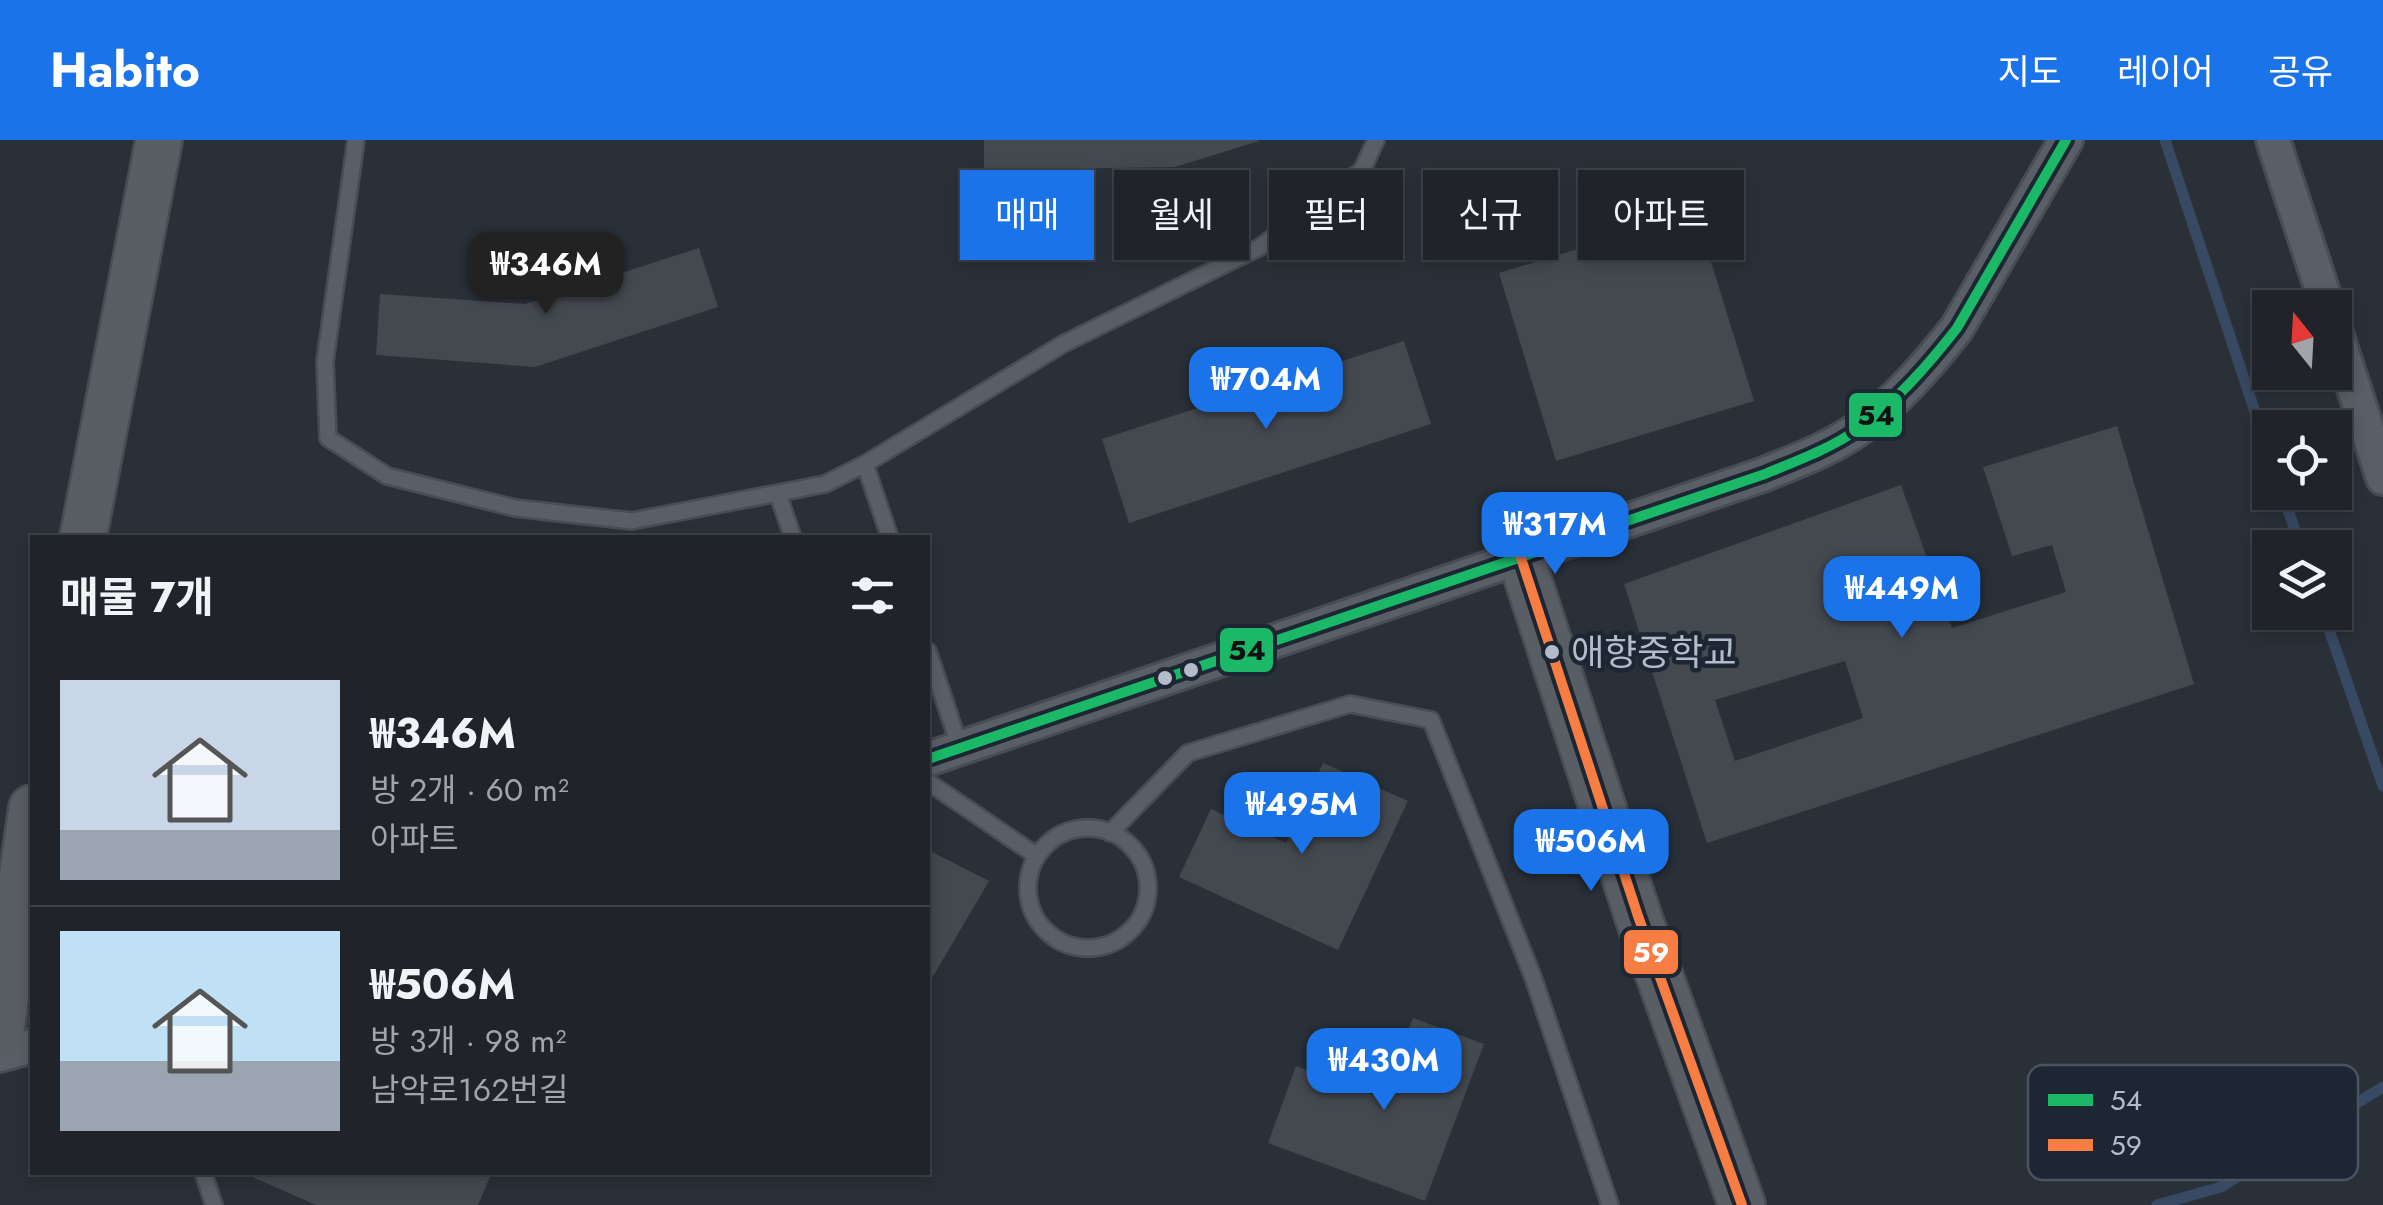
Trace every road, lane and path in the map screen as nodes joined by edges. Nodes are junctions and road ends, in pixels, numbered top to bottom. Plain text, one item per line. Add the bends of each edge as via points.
1 (159, 140) edge
2 (356, 140) edge
3 (1376, 140) edge
4 (2066, 140) edge
5 (2273, 140) edge
6 (2322, 290) edge
7 (2352, 382) edge
8 (865, 464) junction
9 (2383, 478) edge
10 (778, 494) junction
11 (84, 535) edge
12 (792, 535) edge
13 (889, 535) edge
14 (1520, 556) junction
15 (930, 657) edge
16 (960, 748) junction
17 (930, 758) edge
18 (930, 783) edge
19 (30, 822) edge
20 (1110, 833) junction
21 (1037, 856) junction
22 (0, 1037) edge
23 (30, 1047) edge
24 (0, 1055) edge
25 (204, 1175) edge
26 (214, 1205) edge
27 (1610, 1205) edge
28 (1742, 1205) edge

1 - 11 street
2 - 10 lane via 325,362 328,438 386,476 515,508 632,521
3 - 8 lane via 1362,170 1260,247 1063,344
4 - 14 street via 1957,328 1902,392 1856,430 1765,474
5 - 6 street
7 - 9 street
8 - 10 lane via 825,484
8 - 13 lane
10 - 12 lane
14 - 16 street
14 - 28 street
15 - 16 lane
16 - 17 street
18 - 21 lane
19 - 22 street
20 - 21 lane via 1070,832
20 - 21 lane via 1140,858 1147,896 1131,930 1096,948 1058,941 1032,912 1029,874
20 - 27 lane via 1188,753 1350,704 1432,720 1533,977
23 - 24 street
25 - 26 lane

